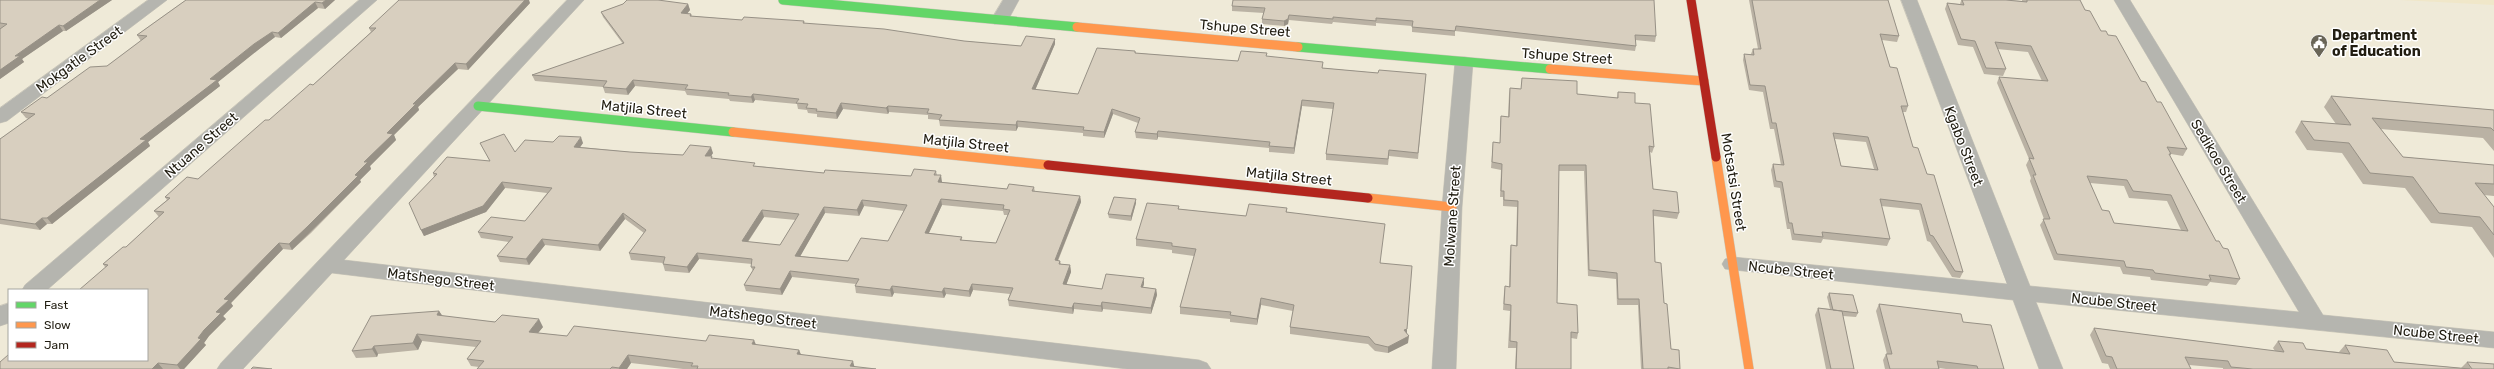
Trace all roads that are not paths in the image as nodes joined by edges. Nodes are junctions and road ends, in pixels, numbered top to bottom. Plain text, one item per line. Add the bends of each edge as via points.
1 (159, 0) edge
2 (369, 0) edge
3 (576, 0) edge
4 (783, 0) edge
5 (1011, 0) edge
6 (1691, 0) edge
7 (1909, 0) edge
8 (2122, 0) edge
9 (1000, 20) junction
10 (1464, 62) junction
11 (1704, 81) junction
12 (478, 106) junction
13 (0, 117) edge
14 (1452, 207) junction
15 (1733, 264) junction
16 (327, 265) junction
17 (34, 289) edge
18 (2020, 292) junction
19 (8, 311) edge
20 (0, 318) edge
21 (2316, 322) junction
22 (2494, 340) edge
23 (229, 369) edge
24 (1199, 369) edge
25 (1444, 369) edge
26 (1749, 369) edge
27 (2051, 369) edge

1 - 13 street, Mokgatle Street
2 - 17 street, Ntuane Street
3 - 12 street
4 - 9 street, Tshupe Street
5 - 9 street
6 - 11 street, Motsatsi Street
7 - 18 street, Kgabo Street
8 - 21 street, Sedikoe Street
9 - 10 street, Tshupe Street
10 - 11 street, Tshupe Street
10 - 14 street, Molwane Street
11 - 15 street, Motsatsi Street
12 - 14 street, Matjila Street
12 - 16 street
14 - 25 street, Molwane Street
15 - 18 street, Ncube Street
15 - 26 street, Motsatsi Street
16 - 23 street
16 - 24 street, Matshego Street
18 - 21 street, Ncube Street
18 - 27 street, Kgabo Street
19 - 20 street
21 - 22 street, Ncube Street

